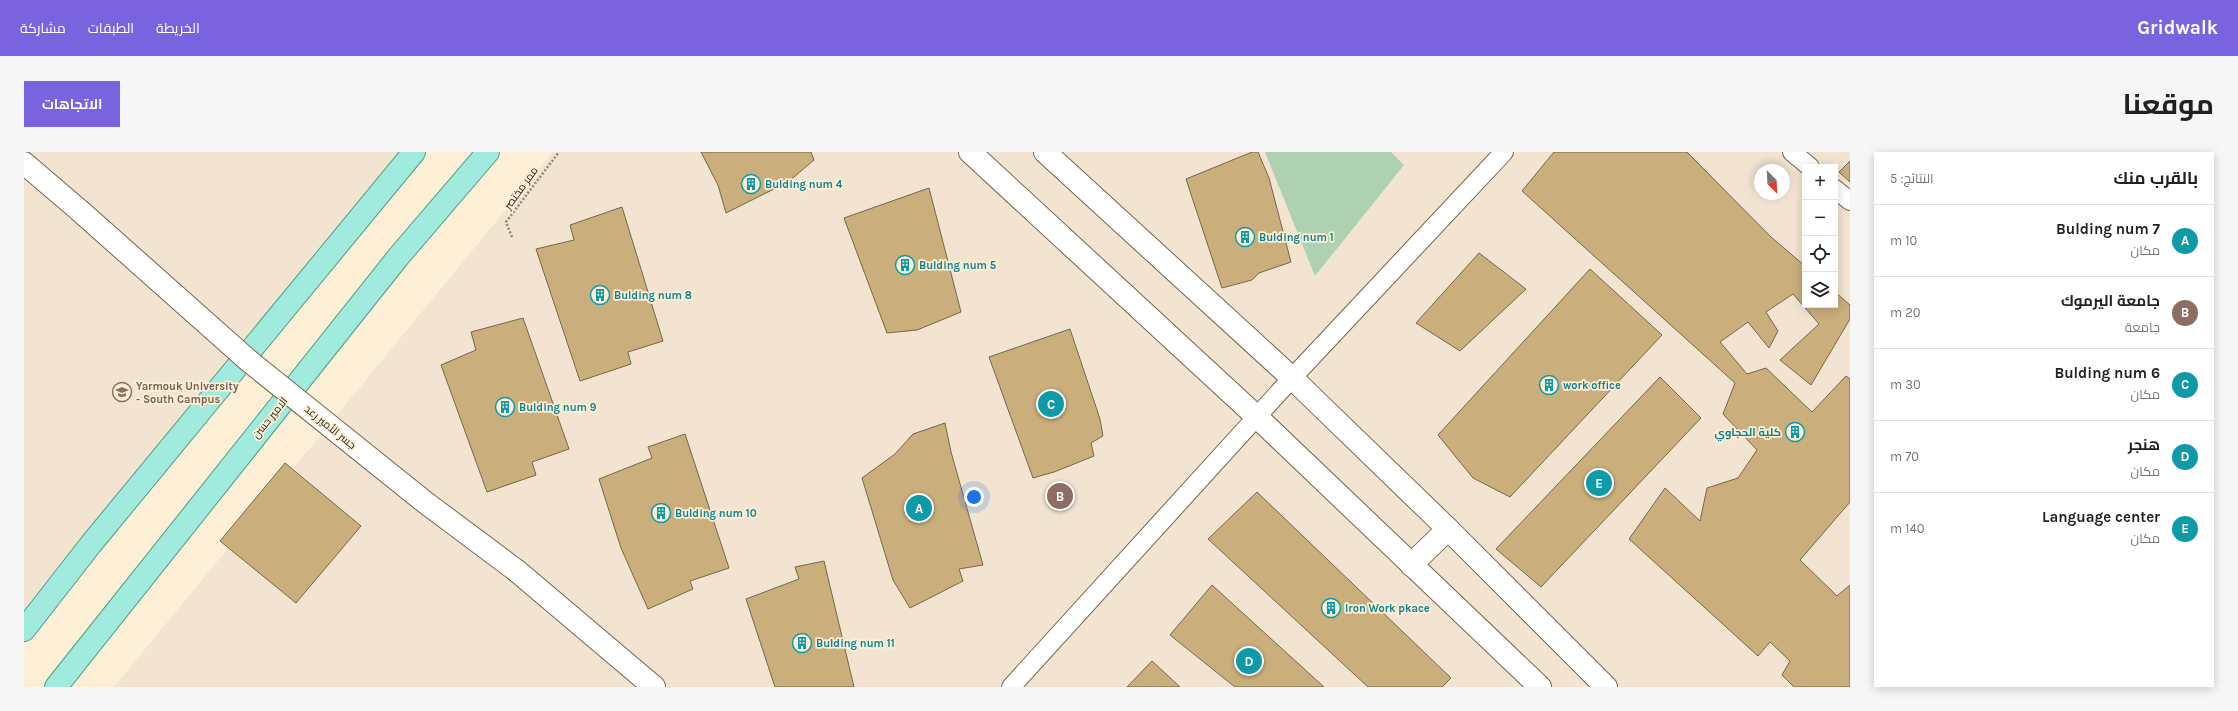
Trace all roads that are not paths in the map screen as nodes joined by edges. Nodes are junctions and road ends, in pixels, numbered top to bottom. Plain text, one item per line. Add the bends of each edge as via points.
1 (414, 152) edge
2 (488, 152) edge
3 (970, 152) edge
4 (1045, 152) edge
5 (1504, 152) edge
6 (1792, 152) edge
7 (24, 162) edge
8 (1806, 164) edge
9 (1838, 192) edge
10 (1850, 202) edge
11 (1292, 378) junction
12 (1256, 417) junction
13 (1448, 529) junction
14 (1411, 565) junction
15 (24, 630) edge
16 (56, 687) edge
17 (654, 687) edge
18 (1011, 687) edge
19 (1540, 687) edge
20 (1606, 687) edge

1 - 15 main road via 91,544
2 - 16 main road, الامير حسن via 399,256
3 - 12 street
4 - 11 street
5 - 11 lane
6 - 8 lane
7 - 17 street, جسر الأمير رعد, bridge via 169,291 296,399 426,503 517,571
9 - 10 lane
11 - 12 lane
11 - 13 street
12 - 14 street
12 - 18 lane
13 - 14 street
13 - 20 street
14 - 19 street

